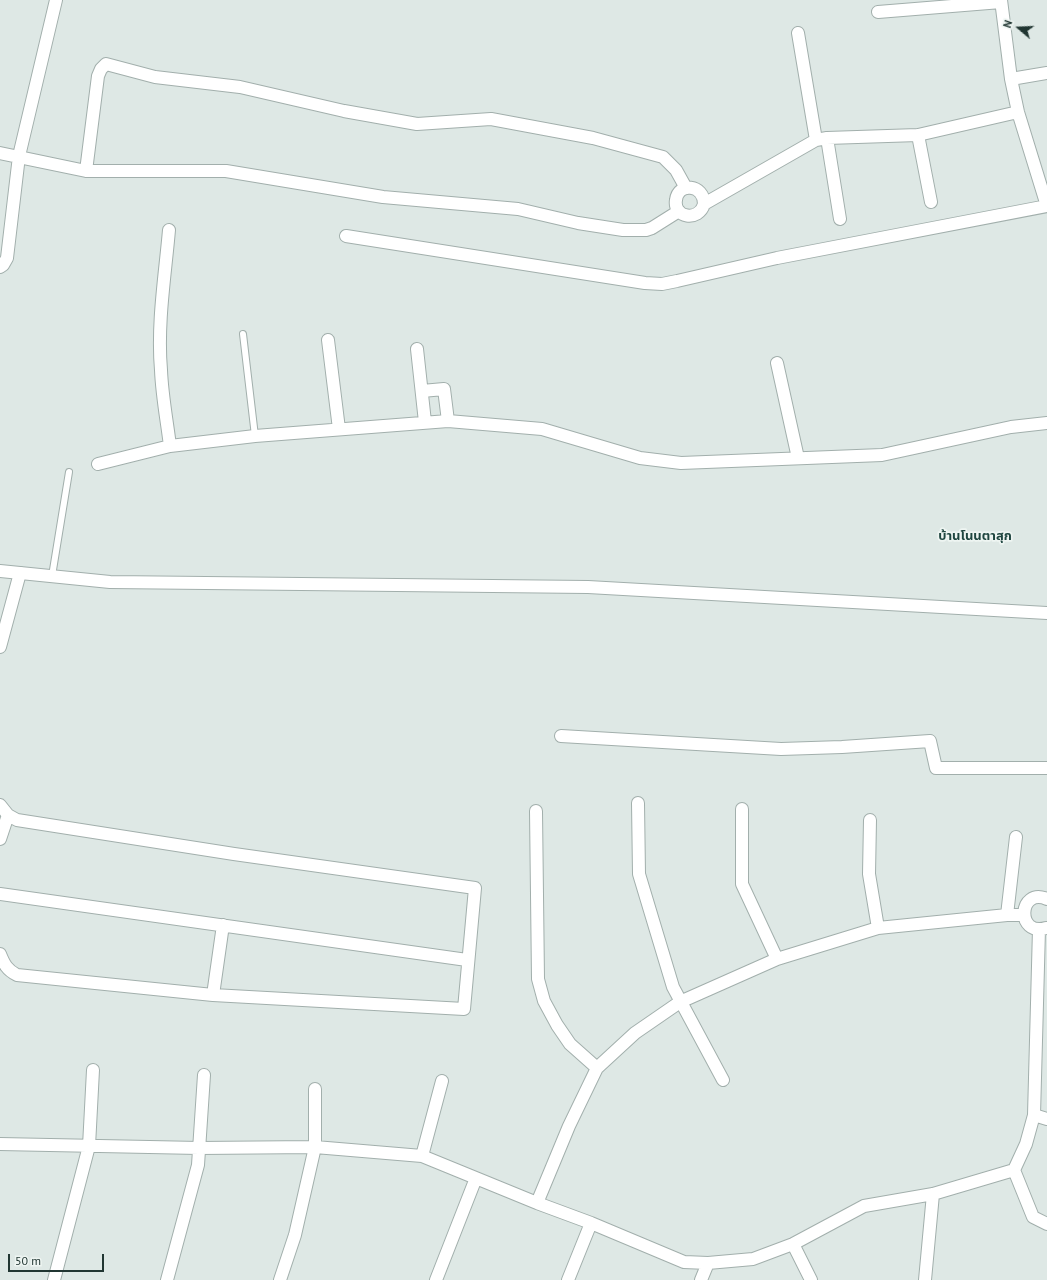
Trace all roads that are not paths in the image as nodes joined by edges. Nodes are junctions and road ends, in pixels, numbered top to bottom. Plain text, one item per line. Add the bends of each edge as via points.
1 (56, 0) edge
2 (1001, 1) edge
3 (878, 12) dead end
4 (798, 33) dead end
5 (1047, 73) edge
6 (1011, 80) junction
7 (1018, 112) junction
8 (918, 135) junction
9 (821, 139) junction
10 (0, 153) edge
11 (19, 156) junction
12 (86, 170) junction
13 (686, 188) junction
14 (931, 202) dead end
15 (704, 204) junction
16 (1047, 206) edge
17 (679, 211) junction
18 (840, 219) dead end
19 (169, 230) dead end
20 (346, 236) dead end
21 (0, 267) edge
22 (242, 334) dead end
23 (328, 340) dead end
24 (417, 349) dead end
25 (777, 363) dead end
26 (422, 391) junction
27 (448, 420) junction
28 (425, 422) junction
29 (1047, 423) edge
30 (339, 429) junction
31 (255, 436) junction
32 (170, 446) junction
33 (798, 458) junction
34 (98, 464) dead end
35 (69, 472) dead end
36 (0, 571) edge
37 (20, 573) junction
38 (52, 576) junction
39 (1047, 613) edge
40 (0, 647) edge
41 (561, 736) dead end
42 (1047, 768) edge
43 (638, 804) dead end
44 (0, 805) edge
45 (742, 809) dead end
46 (536, 811) dead end
47 (8, 815) junction
48 (870, 820) dead end
49 (1016, 837) dead end
50 (0, 839) edge
51 (0, 894) edge
52 (1047, 898) edge
53 (1007, 915) junction
54 (1024, 915) junction
55 (223, 925) junction
56 (878, 928) junction
57 (1043, 928) edge
58 (0, 954) edge
59 (777, 959) junction
60 (467, 960) junction
61 (213, 995) junction
62 (680, 1002) junction
63 (597, 1068) junction
64 (93, 1070) dead end
65 (204, 1075) dead end
66 (723, 1080) dead end
67 (442, 1081) dead end
68 (315, 1089) dead end
69 (1034, 1115) junction
70 (1047, 1119) edge
71 (0, 1144) edge
72 (89, 1146) junction
73 (315, 1147) junction
74 (200, 1148) junction
75 (422, 1156) junction
76 (1014, 1170) junction
77 (476, 1178) junction
78 (933, 1194) junction
79 (537, 1203) junction
80 (591, 1223) junction
81 (1047, 1224) edge
82 (793, 1244) junction
83 (708, 1263) junction
84 (54, 1280) edge
85 (167, 1280) edge
86 (280, 1280) edge
87 (436, 1280) edge
88 (568, 1280) edge
89 (702, 1280) edge
90 (811, 1280) edge
91 (925, 1280) edge

1 - 11 street
2 - 3 street
2 - 6 street
4 - 9 street
5 - 6 street
6 - 7 street
7 - 8 street
7 - 16 street
8 - 9 street
8 - 14 street
9 - 15 street
9 - 18 street
10 - 11 street
11 - 12 street
11 - 21 street via 7,258
12 - 13 street via 98,76 106,64 154,77 240,87 344,111 417,124 491,119 593,138 663,157 676,170
12 - 17 street via 226,172 383,197 518,210 578,223 638,231 652,228
13 - 15 street via 699,191
13 - 17 street via 676,198 676,207
15 - 17 street via 696,215 687,216
16 - 20 street via 777,258 662,284
19 - 32 street via 160,325 160,370
22 - 31 lane
23 - 30 street
24 - 26 street
25 - 33 street
26 - 27 street via 444,389
26 - 28 street
27 - 28 street
27 - 33 street via 542,429 640,458 681,464
28 - 30 street
29 - 33 street via 1011,427 882,455
30 - 31 street
31 - 32 street
32 - 34 street
35 - 38 lane
36 - 37 street
37 - 38 street
37 - 40 street
38 - 39 street via 110,582 588,587
41 - 42 street via 781,748 930,741 936,768
43 - 62 street via 639,874 673,987
44 - 47 street
45 - 59 street via 742,884
46 - 63 street via 538,979 544,1001 557,1025 570,1044
47 - 50 street
47 - 60 street via 17,820 234,854 475,888
48 - 56 street via 869,874
49 - 53 street
51 - 55 street
52 - 54 street via 1033,898 1025,906
53 - 54 street
53 - 56 street
54 - 57 street via 1029,925
55 - 60 street
55 - 61 street
56 - 59 street
57 - 69 street
58 - 61 street via 10,972 17,975
59 - 62 street
60 - 61 street via 464,1009
62 - 63 street via 635,1033
62 - 66 street
63 - 79 street via 569,1126
64 - 72 street
65 - 74 street
67 - 75 street
68 - 73 street
69 - 70 street
69 - 76 street via 1026,1144
71 - 72 street
72 - 74 street
72 - 84 street
73 - 74 street
73 - 75 street
73 - 86 street via 295,1235
74 - 85 street via 198,1165
75 - 77 street
76 - 78 street
76 - 81 street via 1033,1217
77 - 79 street
77 - 87 street
78 - 82 street via 864,1206
78 - 91 street
79 - 80 street
80 - 83 street via 684,1262
80 - 88 street
82 - 83 street via 753,1259
82 - 90 street
83 - 89 street

